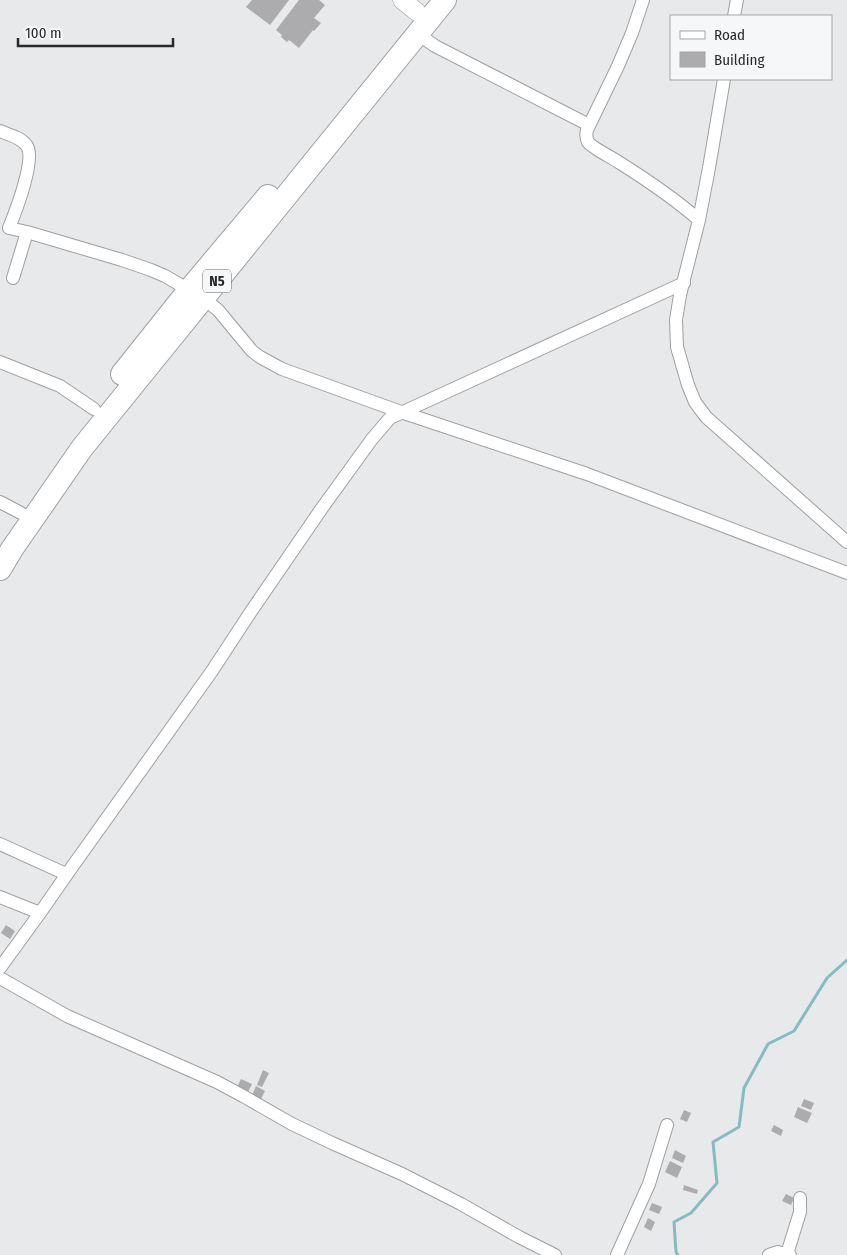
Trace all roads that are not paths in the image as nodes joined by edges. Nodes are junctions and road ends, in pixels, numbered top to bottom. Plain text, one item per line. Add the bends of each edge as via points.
1 (445, 0) edge
2 (643, 0) edge
3 (737, 0) edge
4 (418, 13) edge
5 (734, 15) edge
6 (724, 80) edge
7 (589, 125) junction
8 (0, 131) edge
9 (699, 220) junction
10 (4, 230) edge
11 (27, 232) junction
12 (13, 278) dead end
13 (684, 283) junction
14 (193, 298) junction
15 (0, 362) edge
16 (94, 409) junction
17 (402, 412) junction
18 (0, 502) edge
19 (21, 513) junction
20 (847, 542) edge
21 (0, 543) edge
22 (0, 569) edge
23 (847, 573) edge
24 (0, 844) edge
25 (66, 874) junction
26 (0, 897) edge
27 (40, 913) junction
28 (0, 968) edge
29 (0, 978) edge
30 (667, 1125) dead end
31 (800, 1198) dead end
32 (789, 1254) edge
33 (555, 1255) edge
34 (617, 1255) edge
35 (768, 1255) edge

1 - 4 highway, N5
2 - 7 street via 632,34
3 - 5 street
4 - 7 street via 435,46
4 - 14 highway, N5 via 350,107
6 - 9 street
7 - 9 street via 588,143
8 - 10 street via 26,144 30,151 20,200
9 - 13 street
10 - 11 street
11 - 12 street
11 - 14 street via 151,270 165,276
13 - 17 street
13 - 20 street via 676,320 677,347 695,402 706,417
14 - 16 highway, N5
14 - 17 street via 218,310 260,358 305,378
14 - 22 highway, N5 via 82,448
15 - 16 street via 60,386
16 - 19 highway, N5
17 - 23 street via 587,474
17 - 25 street via 384,424 352,466 212,671
18 - 19 street
19 - 21 highway, N5
24 - 25 street
25 - 27 street
26 - 27 street
27 - 28 street
29 - 33 street via 72,1019 217,1082 292,1124 402,1174
30 - 34 street via 649,1184
31 - 32 street via 800,1212
32 - 35 street via 778,1252

